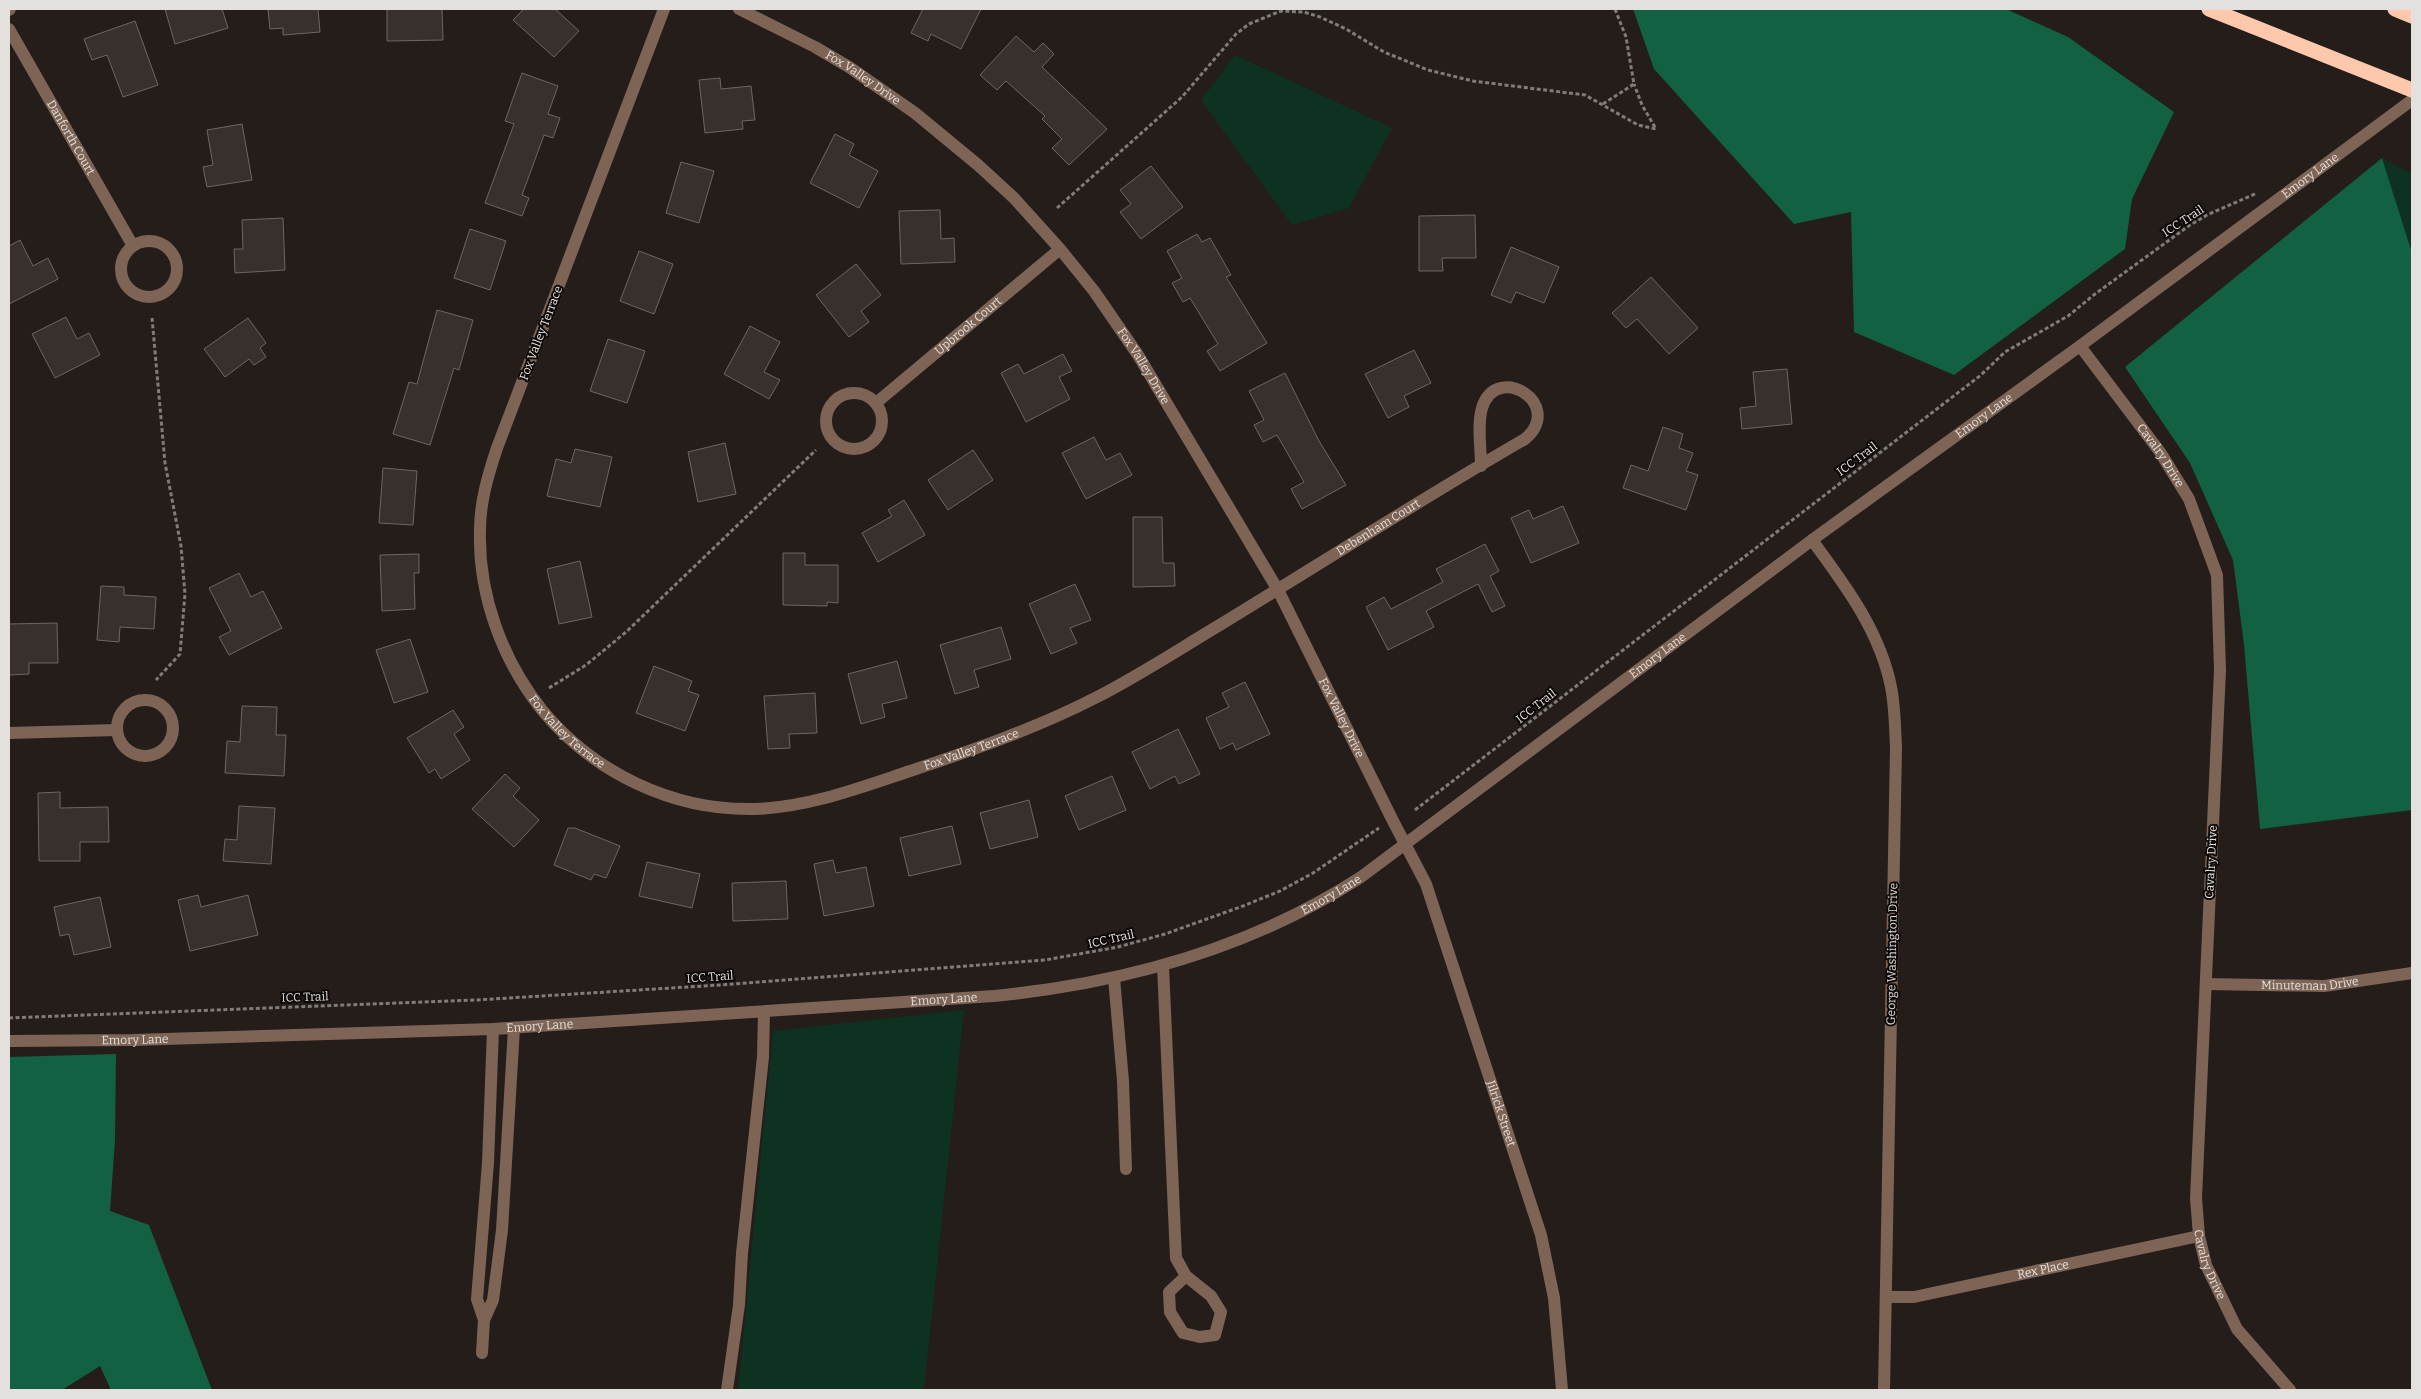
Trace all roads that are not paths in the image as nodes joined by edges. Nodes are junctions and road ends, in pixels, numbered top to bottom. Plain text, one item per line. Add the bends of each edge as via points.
1 (664, 9) edge
2 (738, 9) edge
3 (2209, 9) edge
4 (2395, 9) edge
5 (2412, 16) edge
6 (9, 28) edge
7 (2412, 90) edge
8 (2412, 100) edge
9 (133, 246) junction
10 (1060, 249) junction
11 (2080, 346) junction
12 (876, 403) junction
13 (1480, 466) junction
14 (1812, 540) junction
15 (1278, 590) junction
16 (117, 730) junction
17 (9, 733) edge
18 (1406, 845) junction
19 (1163, 966) junction
20 (2412, 973) edge
21 (1114, 978) junction
22 (2206, 984) junction
23 (764, 1012) junction
24 (514, 1028) junction
25 (493, 1029) junction
26 (9, 1040) edge
27 (1126, 1169) dead end
28 (2199, 1236) junction
29 (1186, 1276) junction
30 (1886, 1297) junction
31 (484, 1320) junction
32 (482, 1353) dead end
33 (727, 1390) edge
34 (1562, 1390) edge
35 (1884, 1390) edge
36 (2290, 1390) edge

1 - 15 street, Fox Valley Terrace via 500,439 482,502 480,530 484,586 502,645 517,675 556,726 579,748 635,783 694,803 782,808 810,802 969,751 1053,718 1137,674
2 - 10 street, Fox Valley Drive via 823,52 915,113 1014,198
3 - 7 highway
4 - 5 highway
6 - 9 street, Danforth Court
8 - 11 street, Emory Lane
9 - 9 street via 126,252 120,268 126,285 140,296 149,297 166,291 176,276 174,257 168,249 152,241
10 - 12 street, Upbrook Court
10 - 15 street, Fox Valley Drive via 1138,355
11 - 14 street, Emory Lane
11 - 22 street, Cavalry Drive via 2160,452 2184,492 2217,575 2220,670
12 - 12 street via 862,393 836,398 830,405 825,422 831,438 848,449 856,450 872,443 881,428 882,419
13 - 13 street, Debenham Court via 1534,430 1537,410 1524,391 1503,388 1485,400 1481,418
13 - 15 street, Debenham Court
14 - 18 street, Emory Lane
14 - 30 street, George Washington Drive via 1852,596 1878,643 1891,687 1894,716
15 - 18 street, Fox Valley Drive
16 - 16 street via 124,747 140,756 150,756 166,746 173,729 172,720 162,706 145,700 128,706 118,721
16 - 17 street
18 - 19 street, Emory Lane via 1311,908 1226,946
18 - 34 street, Jilrick Street via 1437,911 1541,1235 1554,1298
19 - 21 street, Emory Lane
19 - 29 street via 1176,1258
20 - 22 street, Minuteman Drive via 2324,986
21 - 23 street, Emory Lane via 1058,989 994,996
21 - 27 street via 1123,1081
22 - 28 street, Cavalry Drive via 2196,1198
23 - 24 street, Emory Lane
23 - 33 street via 763,1057 739,1304
24 - 25 street, Emory Lane
24 - 31 street via 502,1230 493,1300
25 - 26 street, Emory Lane via 132,1040
25 - 31 street via 488,1163 477,1299
28 - 30 street, Rex Place via 1914,1297
28 - 36 street, Cavalry Drive via 2206,1265 2237,1329
29 - 29 street via 1211,1296 1221,1312 1215,1335 1200,1337 1183,1333 1170,1312 1169,1292
30 - 35 street, George Washington Drive
31 - 32 street

